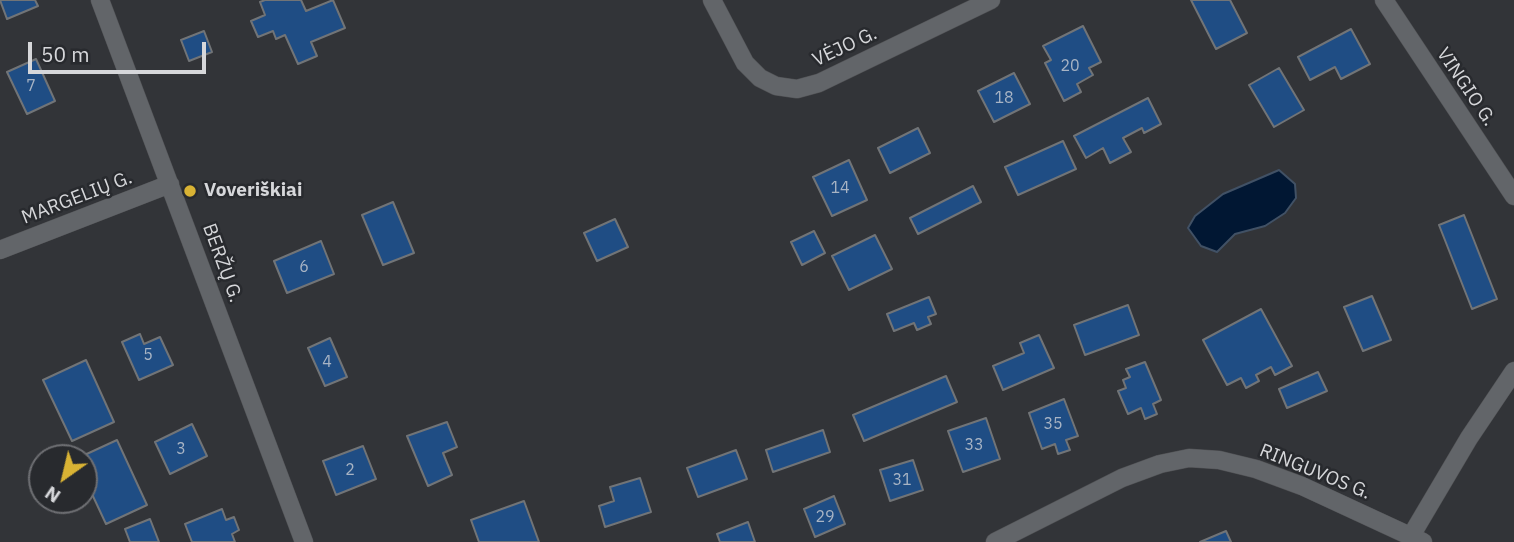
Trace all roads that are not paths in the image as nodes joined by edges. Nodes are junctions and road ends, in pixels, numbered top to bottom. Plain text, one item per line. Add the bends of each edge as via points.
1 (100, 0) edge
2 (712, 0) edge
3 (991, 0) edge
4 (1384, 0) edge
5 (170, 184) junction
6 (1514, 196) edge
7 (0, 250) edge
8 (1514, 371) edge
9 (1417, 539) edge
10 (304, 542) edge
11 (995, 542) edge

1 - 5 street, BERŽŲ G.
2 - 3 street, VĖJO G. via 745,62 760,78 797,89
4 - 6 street, VINGIO G.
5 - 7 street, MARGELIŲ G.
5 - 10 street, BERŽŲ G.
8 - 9 street via 1462,449
9 - 11 street, RINGUVOS G. via 1256,469 1189,458 1122,478

